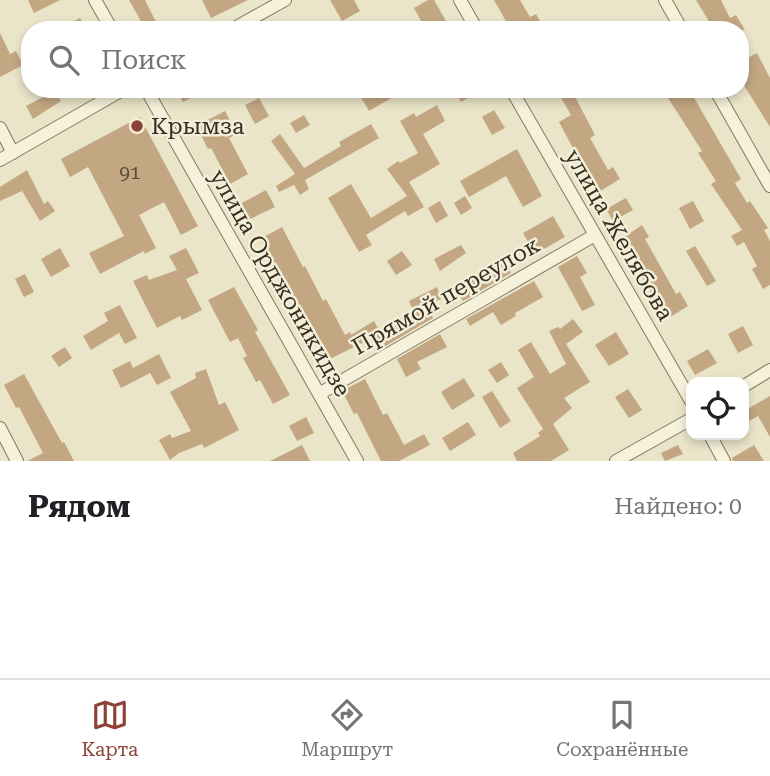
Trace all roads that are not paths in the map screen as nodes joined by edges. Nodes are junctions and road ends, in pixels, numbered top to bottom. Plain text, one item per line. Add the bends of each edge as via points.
1 (95, 0) edge
2 (285, 0) edge
3 (460, 0) edge
4 (665, 0) edge
5 (107, 21) edge
6 (247, 21) edge
7 (472, 21) edge
8 (677, 21) edge
9 (108, 98) edge
10 (151, 98) edge
11 (516, 98) edge
12 (720, 98) edge
13 (0, 128) edge
14 (13, 153) junction
15 (0, 160) edge
16 (770, 186) edge
17 (595, 235) junction
18 (770, 370) edge
19 (749, 383) edge
20 (686, 392) edge
21 (318, 394) junction
22 (686, 422) edge
23 (0, 428) edge
24 (713, 440) edge
25 (17, 461) edge
26 (357, 461) edge
27 (616, 461) edge
28 (724, 461) edge

1 - 5 street
2 - 6 street
3 - 7 street
4 - 8 street
9 - 14 street
10 - 21 street, улица Орджоникидзе
11 - 17 street, улица Желябова
12 - 16 street
13 - 14 street
14 - 15 street
17 - 20 street, улица Желябова
17 - 21 street, Прямой переулок
18 - 19 street
21 - 26 street, улица Орджоникидзе
22 - 27 street
23 - 25 street
24 - 28 street

